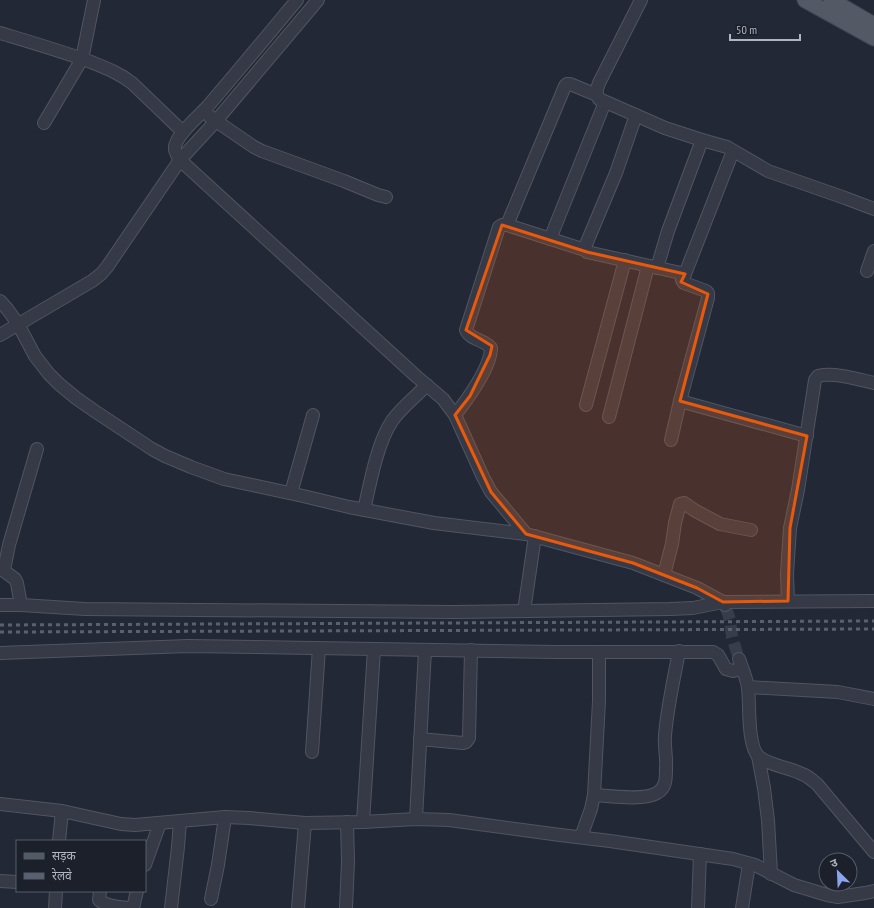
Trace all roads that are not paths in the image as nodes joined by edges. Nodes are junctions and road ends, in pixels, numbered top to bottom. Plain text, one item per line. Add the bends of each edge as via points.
1 (94, 0) edge
2 (297, 0) edge
3 (318, 0) edge
4 (641, 0) edge
5 (804, 0) edge
6 (831, 0) edge
7 (874, 25) edge
8 (0, 33) edge
9 (874, 38) edge
10 (82, 59) junction
11 (601, 99) junction
12 (203, 111) junction
13 (636, 115) junction
14 (216, 121) junction
15 (44, 123) dead end
16 (183, 132) junction
17 (702, 140) junction
18 (734, 151) junction
19 (180, 160) junction
20 (386, 196) dead end
21 (874, 209) edge
22 (507, 225) junction
23 (550, 239) junction
24 (585, 250) junction
25 (874, 251) edge
26 (625, 260) junction
27 (653, 267) junction
28 (867, 271) dead end
29 (685, 274) junction
30 (0, 301) edge
31 (4, 312) edge
32 (18, 324) junction
33 (0, 335) edge
34 (874, 383) edge
35 (427, 385) junction
36 (680, 401) junction
37 (586, 405) dead end
38 (313, 415) dead end
39 (455, 415) junction
40 (609, 417) dead end
41 (807, 436) junction
42 (671, 440) dead end
43 (36, 449) dead end
44 (291, 493) junction
45 (364, 510) junction
46 (751, 530) dead end
47 (530, 535) junction
48 (2, 569) edge
49 (664, 575) junction
50 (788, 601) junction
51 (874, 601) edge
52 (0, 605) edge
53 (21, 605) junction
54 (724, 605) junction
55 (524, 611) junction
56 (319, 648) junction
57 (374, 649) junction
58 (425, 650) junction
59 (471, 650) junction
60 (599, 652) junction
61 (679, 652) junction
62 (0, 653) edge
63 (748, 687) junction
64 (874, 699) edge
65 (420, 739) junction
66 (312, 752) dead end
67 (758, 756) junction
68 (594, 795) junction
69 (0, 804) edge
70 (62, 811) junction
71 (224, 817) junction
72 (416, 819) junction
73 (180, 821) junction
74 (347, 822) junction
75 (363, 822) junction
76 (160, 823) junction
77 (305, 823) junction
78 (581, 838) junction
79 (59, 840) edge
80 (873, 846) edge
81 (700, 854) junction
82 (146, 862) edge
83 (749, 864) junction
84 (771, 874) junction
85 (0, 881) edge
86 (16, 882) edge
87 (874, 891) edge
88 (56, 892) edge
89 (100, 892) edge
90 (137, 892) edge
91 (211, 899) dead end
92 (55, 908) edge
93 (130, 908) edge
94 (133, 908) edge
95 (171, 908) edge
96 (298, 908) edge
97 (346, 908) edge
98 (698, 908) edge
99 (742, 908) edge

1 - 10 street
2 - 12 street
3 - 14 street
4 - 11 street via 596,90
5 - 9 main road
6 - 7 main road
8 - 10 street
10 - 15 street
10 - 16 street via 124,77
11 - 13 street
11 - 22 street via 566,84
11 - 23 street
12 - 14 street
12 - 16 street
13 - 17 street
13 - 24 street
14 - 19 street
14 - 20 street via 262,151
16 - 19 street via 175,147
17 - 18 street
17 - 27 street
18 - 21 street via 768,171
18 - 29 street
19 - 32 street via 101,274
19 - 35 street
22 - 23 street
22 - 39 street via 502,225 498,230 466,330 473,337 489,345 490,355 470,396
23 - 24 street
24 - 26 street
25 - 28 street
26 - 27 street
26 - 37 street
27 - 29 street
27 - 40 street
29 - 36 street via 682,280 684,283 708,294
30 - 31 street
31 - 32 street
32 - 33 street
32 - 44 street via 36,356 59,384 152,449 224,479
34 - 41 street via 826,374 818,376 815,380
35 - 39 street via 443,399
35 - 45 street via 387,429 374,467
36 - 41 street
36 - 42 street
38 - 44 street
39 - 47 street via 491,492
41 - 50 street via 790,528
43 - 48 street
44 - 45 street
45 - 47 street via 434,523
46 - 49 street via 720,524 684,503 680,504
47 - 49 street via 633,563
47 - 55 street
48 - 53 street via 16,581
49 - 54 street via 697,588
50 - 51 street
50 - 54 street
52 - 53 street
53 - 55 street via 84,609
54 - 55 street via 693,608
56 - 57 street
56 - 62 street via 188,646
56 - 66 street
57 - 58 street
57 - 75 street
58 - 59 street
58 - 65 street
59 - 60 street
59 - 65 street via 469,738 463,743
60 - 61 street
60 - 68 street
61 - 63 street via 713,652 718,655 726,669 733,671 741,664
61 - 68 street via 668,710 665,736 666,783 663,789 646,798
63 - 64 street via 838,692
63 - 67 street via 752,743
65 - 72 street
67 - 80 street via 765,761 801,773 817,784
67 - 84 street via 766,801
68 - 78 street
69 - 70 street
70 - 76 street via 121,824
70 - 79 street
71 - 73 street
71 - 77 street
71 - 91 street
72 - 75 street
72 - 78 street via 450,820
73 - 76 street
73 - 95 street
74 - 75 street
74 - 77 street
74 - 97 street
76 - 82 street
77 - 96 street
78 - 81 street
81 - 83 street
81 - 98 street
83 - 84 street
83 - 99 street
84 - 87 street via 794,885 827,895
85 - 86 street
88 - 92 street
89 - 93 street via 101,902
90 - 94 street

